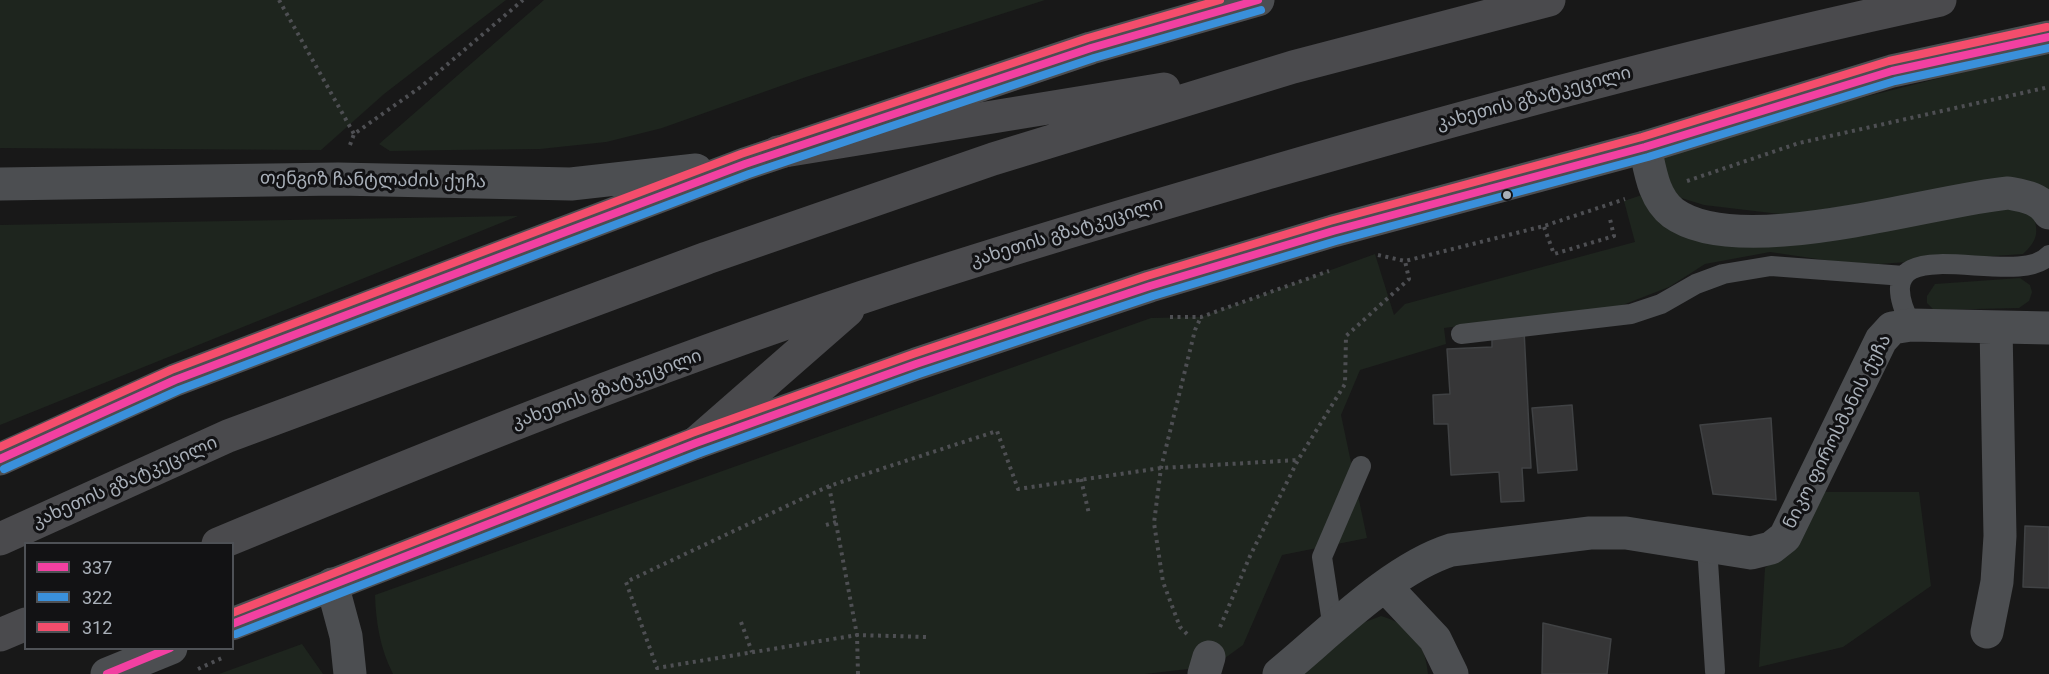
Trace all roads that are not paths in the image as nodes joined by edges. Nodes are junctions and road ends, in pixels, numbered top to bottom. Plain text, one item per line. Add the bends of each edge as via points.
1 (1258, 0) edge
2 (1549, 0) edge
3 (1940, 0) edge
4 (2049, 38) edge
5 (1293, 67) junction
6 (1645, 147) junction
7 (778, 152) junction
8 (745, 164) junction
9 (0, 184) edge
10 (2049, 213) edge
11 (2049, 255) edge
12 (1904, 276) junction
13 (862, 297) junction
14 (2048, 321) edge
15 (1911, 325) junction
16 (1996, 327) junction
17 (1461, 334) dead end
18 (696, 443) junction
19 (0, 459) edge
20 (1360, 466) dead end
21 (0, 538) edge
22 (220, 542) edge
23 (1707, 546) junction
24 (332, 584) junction
25 (1385, 586) junction
26 (24, 625) edge
27 (1333, 629) junction
28 (1987, 632) dead end
29 (0, 635) edge
30 (234, 638) edge
31 (166, 650) edge
32 (1715, 670) dead end
33 (107, 674) edge
34 (350, 674) edge
35 (1279, 674) edge
36 (1452, 674) edge

1 - 7 street via 1091,48
2 - 5 highway, კახეთის გზატკეცილი
3 - 13 highway, კახეთის გზატკეცილი via 1668,63 1404,133
4 - 6 street via 1892,71
5 - 7 highway
5 - 21 highway, კახეთის გზატკეცილი via 993,159 696,262 228,436
6 - 10 street via 1656,189 1672,212 1697,226 1749,233 1854,221 2008,193 2032,198
6 - 18 street via 1344,228 1149,286
7 - 8 street
8 - 9 street, თენგიზ ჩანტლაძის ქუჩა via 570,184 338,179
8 - 19 street via 175,380
11 - 12 lane via 2028,267 1930,264 1912,267
12 - 15 lane via 1900,295
12 - 17 lane via 1771,266 1723,274 1631,314
13 - 18 highway
13 - 22 highway, კახეთის გზატკეცილი via 432,455
14 - 16 street, ნიკო ფიროსმანის ქუჩა
15 - 16 street, ნიკო ფიროსმანის ქუჩა
15 - 23 street, ნიკო ფიროსმანის ქუჩა via 1892,327 1881,340 1785,537 1770,548 1751,553
16 - 28 street via 2000,536 1997,582
18 - 24 street
20 - 27 lane via 1322,557
23 - 25 street, ნიკო ფიროსმანის ქუჩა via 1626,533 1590,532 1467,546 1432,556
23 - 32 lane
24 - 30 street
24 - 34 street via 346,636
25 - 27 street, ნიკო ფიროსმანის ქუჩა
25 - 36 street via 1435,639
26 - 29 highway
27 - 35 street, ნიკო ფიროსმანის ქუჩა
31 - 33 street

